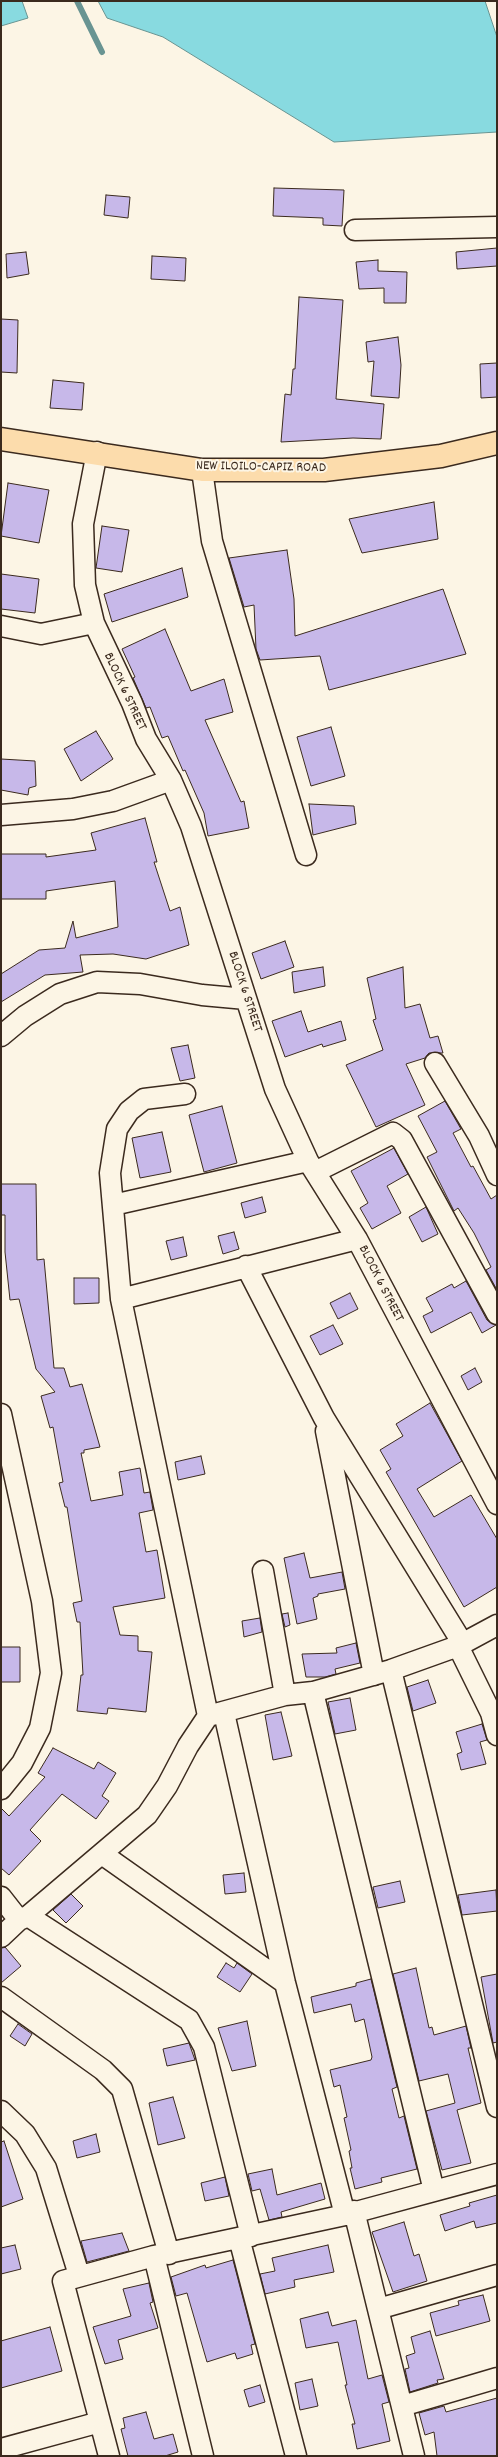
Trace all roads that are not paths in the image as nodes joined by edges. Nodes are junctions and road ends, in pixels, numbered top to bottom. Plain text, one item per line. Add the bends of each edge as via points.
1 (497, 227) edge
2 (355, 230) dead end
3 (1, 439) edge
4 (497, 443) edge
5 (97, 452) junction
6 (202, 470) junction
7 (94, 623) junction
8 (1, 626) edge
9 (171, 780) junction
10 (1, 815) edge
11 (306, 855) dead end
12 (246, 999) junction
13 (1, 1036) edge
14 (435, 1063) dead end
15 (185, 1094) dead end
16 (312, 1167) junction
17 (497, 1175) edge
18 (113, 1206) junction
19 (357, 1239) junction
20 (246, 1266) junction
21 (122, 1299) junction
22 (497, 1314) edge
23 (1, 1414) edge
24 (324, 1418) junction
25 (497, 1504) edge
26 (263, 1571) dead end
27 (497, 1625) edge
28 (461, 1645) junction
29 (382, 1672) junction
30 (313, 1692) junction
31 (285, 1695) junction
32 (216, 1714) junction
33 (497, 1736) edge
34 (1, 1789) edge
35 (102, 1854) junction
36 (1, 1897) edge
37 (23, 1918) junction
38 (1, 1937) edge
39 (285, 1983) junction
40 (1, 1997) edge
41 (497, 2107) edge
42 (1, 2111) edge
43 (497, 2174) edge
44 (434, 2191) junction
45 (350, 2213) junction
46 (245, 2237) junction
47 (162, 2255) junction
48 (79, 2275) junction
49 (497, 2275) edge
50 (378, 2309) junction
51 (497, 2378) edge
52 (402, 2406) junction
53 (100, 2422) junction
54 (1, 2449) edge
55 (109, 2456) edge
56 (203, 2456) edge
57 (296, 2456) edge
58 (414, 2456) edge

1 - 2 street
3 - 5 highway, NEW ILOILO-CAPIZ ROAD
4 - 6 highway, NEW ILOILO-CAPIZ ROAD via 441,456 324,470
5 - 6 highway, NEW ILOILO-CAPIZ ROAD
5 - 7 street, BLOCK 6 STREET via 83,524 85,585
6 - 11 street via 212,541
7 - 8 street via 41,634
7 - 9 street, BLOCK 6 STREET via 146,739
9 - 10 street via 113,801 73,809
9 - 12 street, BLOCK 6 STREET via 191,826
12 - 13 street via 202,995 140,984 97,982 60,994 25,1016
12 - 16 street, BLOCK 6 STREET via 275,1089
14 - 17 street via 479,1136
15 - 18 street via 144,1099 129,1111 117,1129 110,1173
16 - 18 street
16 - 19 street, BLOCK 6 STREET
16 - 22 street via 393,1132 402,1140
18 - 21 street
19 - 20 street
19 - 25 street, BLOCK 6 STREET
20 - 21 street
20 - 24 street
21 - 32 street
23 - 34 street via 42,1601 52,1673 40,1728 22,1763
24 - 28 street
24 - 29 street
26 - 31 street
27 - 28 street
28 - 29 street
28 - 33 street via 491,1713
29 - 30 street
29 - 41 street
30 - 31 street
30 - 44 street
31 - 32 street
32 - 35 street via 188,1746 167,1786 147,1815
32 - 39 street
35 - 37 street
35 - 39 street
36 - 37 street
37 - 38 street
37 - 46 street via 190,2020 204,2047
39 - 45 street
40 - 47 street via 103,2070 122,2089
42 - 48 street via 25,2134 46,2168
43 - 44 street
44 - 45 street
45 - 46 street
45 - 50 street
46 - 47 street
46 - 57 street
47 - 48 street
47 - 56 street
48 - 53 street via 63,2281
49 - 50 street
50 - 52 street
51 - 52 street
52 - 58 street
53 - 54 street
53 - 55 street

